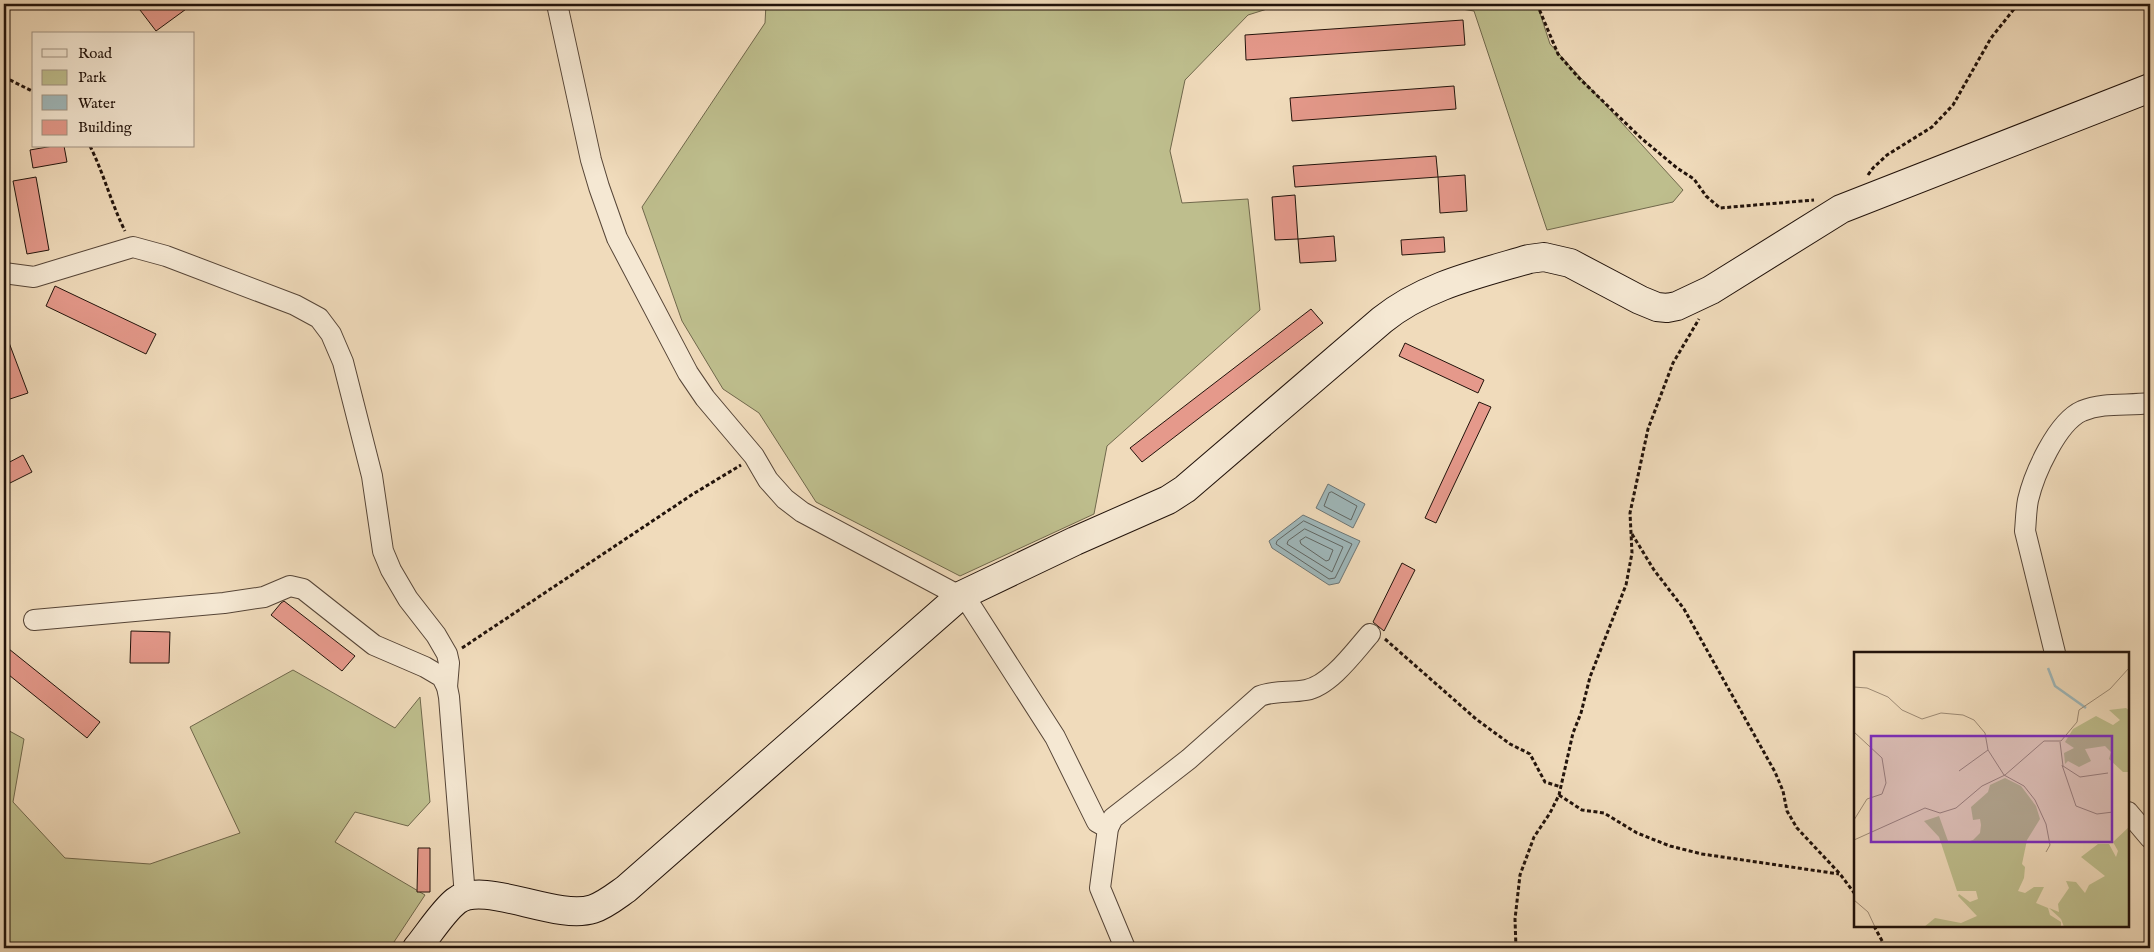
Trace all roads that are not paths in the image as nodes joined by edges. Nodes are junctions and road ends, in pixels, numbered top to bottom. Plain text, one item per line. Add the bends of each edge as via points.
1 (558, 4) edge
2 (2150, 88) edge
3 (4, 273) edge
4 (2150, 403) edge
5 (960, 596) junction
6 (34, 620) dead end
7 (1370, 634) road end
8 (2055, 652) edge
9 (447, 687) junction
10 (2129, 813) edge
11 (1108, 828) junction
12 (2150, 838) edge
13 (465, 896) junction
14 (417, 948) edge
15 (1125, 948) edge

1 - 5 street via 599,188 617,238 688,373 785,499 802,512
2 - 5 street via 1851,205 1710,290 1677,306 1657,307 1570,263 1544,257 1513,263 1425,292 1382,320 1185,489 1168,500
3 - 9 street via 34,277 134,247 295,305 319,318 331,334 343,362 372,476 383,551 408,599 436,635 449,663
4 - 8 street via 2107,405 2071,417 2054,438 2033,485 2025,531
5 - 11 street via 968,600 985,625 1055,737 1097,822
5 - 13 street via 626,889 605,903 595,909 570,912 489,896
6 - 9 street via 248,600 290,586 303,589 374,645 425,666 442,677
7 - 11 street via 1342,665 1315,688 1270,692 1255,699 1189,759 1113,818
9 - 13 street
10 - 12 street
11 - 15 street via 1100,888
13 - 14 street via 456,901

